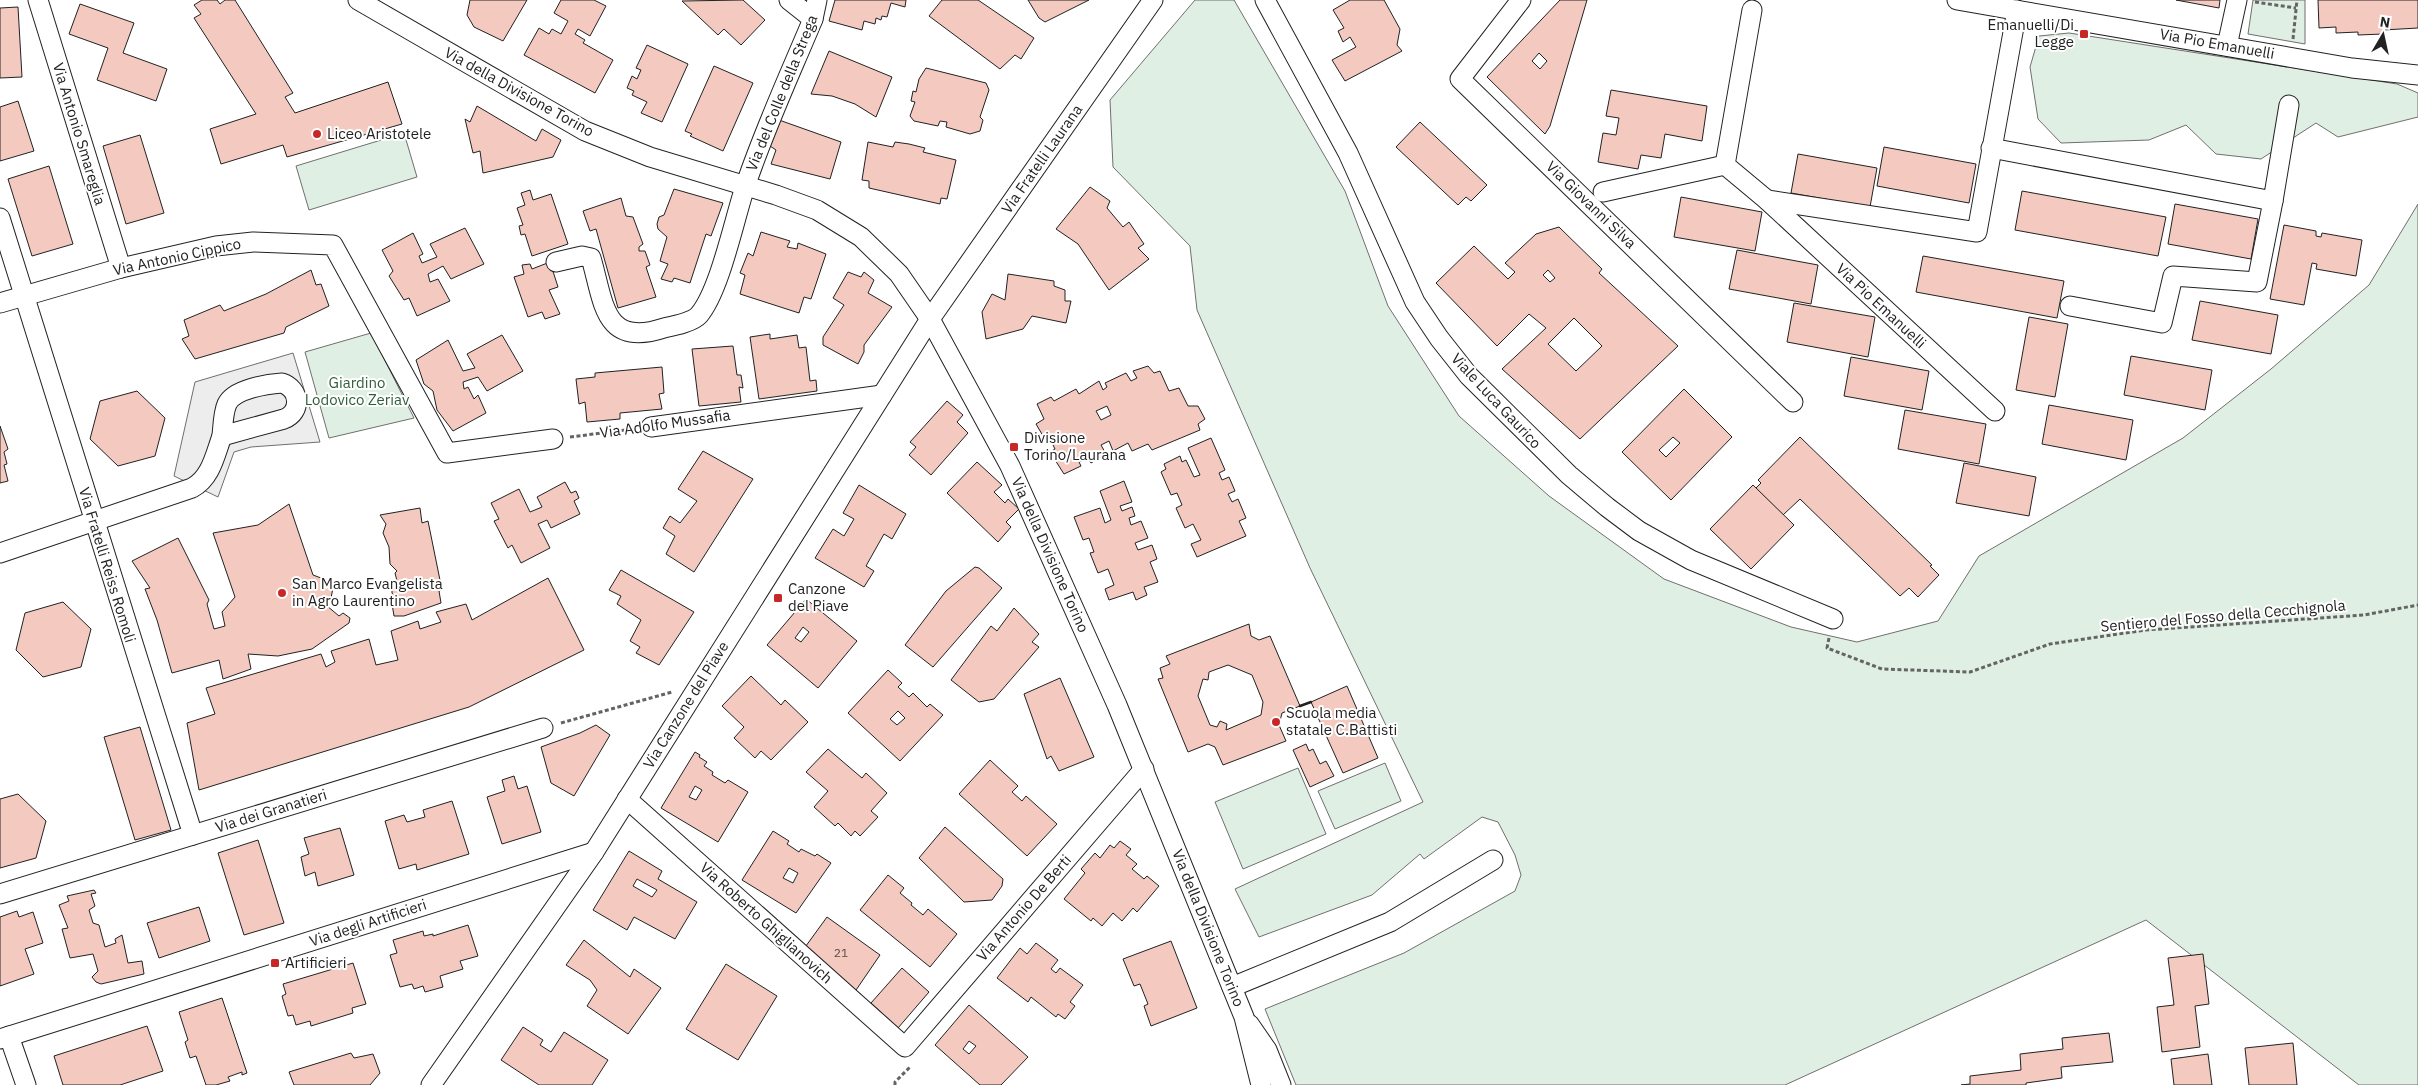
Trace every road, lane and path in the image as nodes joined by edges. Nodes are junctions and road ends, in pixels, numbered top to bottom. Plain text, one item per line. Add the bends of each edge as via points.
1 (38, 0) edge
2 (358, 0) edge
3 (789, 0) edge
4 (818, 0) edge
5 (1153, 0) edge
6 (1265, 0) edge
7 (1521, 0) edge
8 (1957, 0) edge
9 (2237, 0) edge
10 (2297, 0) edge
11 (2296, 8) junction
12 (1752, 10) dead end
13 (2017, 10) junction
14 (813, 19) junction
15 (2227, 46) junction
16 (2295, 57) junction
17 (2418, 75) edge
18 (2289, 105) dead end
19 (1991, 148) junction
20 (1725, 165) junction
21 (745, 185) junction
22 (1603, 192) dead end
23 (1767, 200) junction
24 (2273, 201) junction
25 (0, 218) edge
26 (556, 262) dead end
27 (121, 268) junction
28 (24, 295) junction
29 (0, 303) edge
30 (2070, 306) dead end
31 (930, 319) junction
32 (882, 395) junction
33 (1792, 402) dead end
34 (1995, 411) dead end
35 (651, 427) joint
36 (222, 436) dead end
37 (552, 439) joint
38 (94, 523) junction
39 (0, 553) edge
40 (2418, 605) edge
41 (1832, 619) joint
42 (700, 684) junction
43 (550, 726) joint
44 (1144, 769) junction
45 (627, 799) junction
46 (193, 834) junction
47 (594, 852) junction
48 (1493, 860) dead end
49 (0, 894) edge
50 (1232, 987) junction
51 (1244, 1017) junction
52 (4, 1038) edge
53 (904, 1047) joint
54 (906, 1071) dead end
55 (26, 1085) edge
56 (432, 1085) edge
57 (895, 1085) edge
58 (1261, 1085) edge
59 (1281, 1085) edge

1 - 27 street, Via Antonio Smareglia
2 - 21 street, Via della Divisione Torino via 585,130 650,156
3 - 14 street
4 - 14 street, Via del Colle della Strega
5 - 31 street, Via Fratelli Laurana
6 - 41 street, Viale Luca Gaurico via 1348,154 1415,302 1469,376 1569,475 1640,531 1691,560
7 - 33 street, Via Giovanni Silva via 1460,79
8 - 13 street, Via Pio Emanuelli
9 - 11 path
9 - 15 street
10 - 11 path
11 - 16 path
12 - 20 street
13 - 15 street, Via Pio Emanuelli
13 - 19 street
14 - 21 street, Via del Colle della Strega
15 - 16 street, Via Pio Emanuelli
16 - 17 street, Via Pio Emanuelli via 2374,72
18 - 24 street
19 - 23 street via 1977,232
19 - 24 street
20 - 22 street
20 - 23 street, Via Pio Emanuelli
21 - 26 street via 711,295 698,316 662,329 641,333 622,331 610,321 591,258 582,256
21 - 31 street, Via della Divisione Torino via 806,205 861,237 900,274
23 - 34 street, Via Pio Emanuelli
24 - 30 street via 2257,282 2173,276 2162,323
25 - 28 street, Via Fratelli Reiss Romoli
27 - 28 street, Via Antonio Cippico
27 - 37 street, Via Antonio Cippico via 216,246 253,242 333,245 447,452
28 - 29 street, Via Antonio Cippico
28 - 38 street, Via Fratelli Reiss Romoli
31 - 32 street, Via Canzone del Piave
31 - 44 street, Via della Divisione Torino via 1010,466
32 - 35 street, Via Adolfo Mussafia
32 - 42 street, Via Canzone del Piave
35 - 37 path, Via Adolfo Mussafia
36 - 38 street via 203,481 186,491
38 - 39 street
38 - 46 street, Via Fratelli Reiss Romoli
40 - 41 path, Sentiero del Fosso della Cecchignola via 2364,615 2146,630 2050,644 1970,672 1882,669 1827,648
42 - 43 path
42 - 45 street, Via Canzone del Piave
43 - 46 street, Via dei Granatieri
44 - 50 street, Via della Divisione Torino
44 - 53 street, Via Antonio De Berti
45 - 47 street, Via Canzone del Piave
45 - 53 street, Via Roberto Ghiglianovich
46 - 49 street, Via dei Granatieri
47 - 52 street, Via degli Artificieri
47 - 56 street, Via Canzone del Piave
48 - 50 street via 1390,922
50 - 51 street, Via della Divisione Torino
51 - 58 street, Via della Divisione Torino
51 - 59 street, Via della Divisione Torino via 1267,1050
52 - 55 street
54 - 57 path

